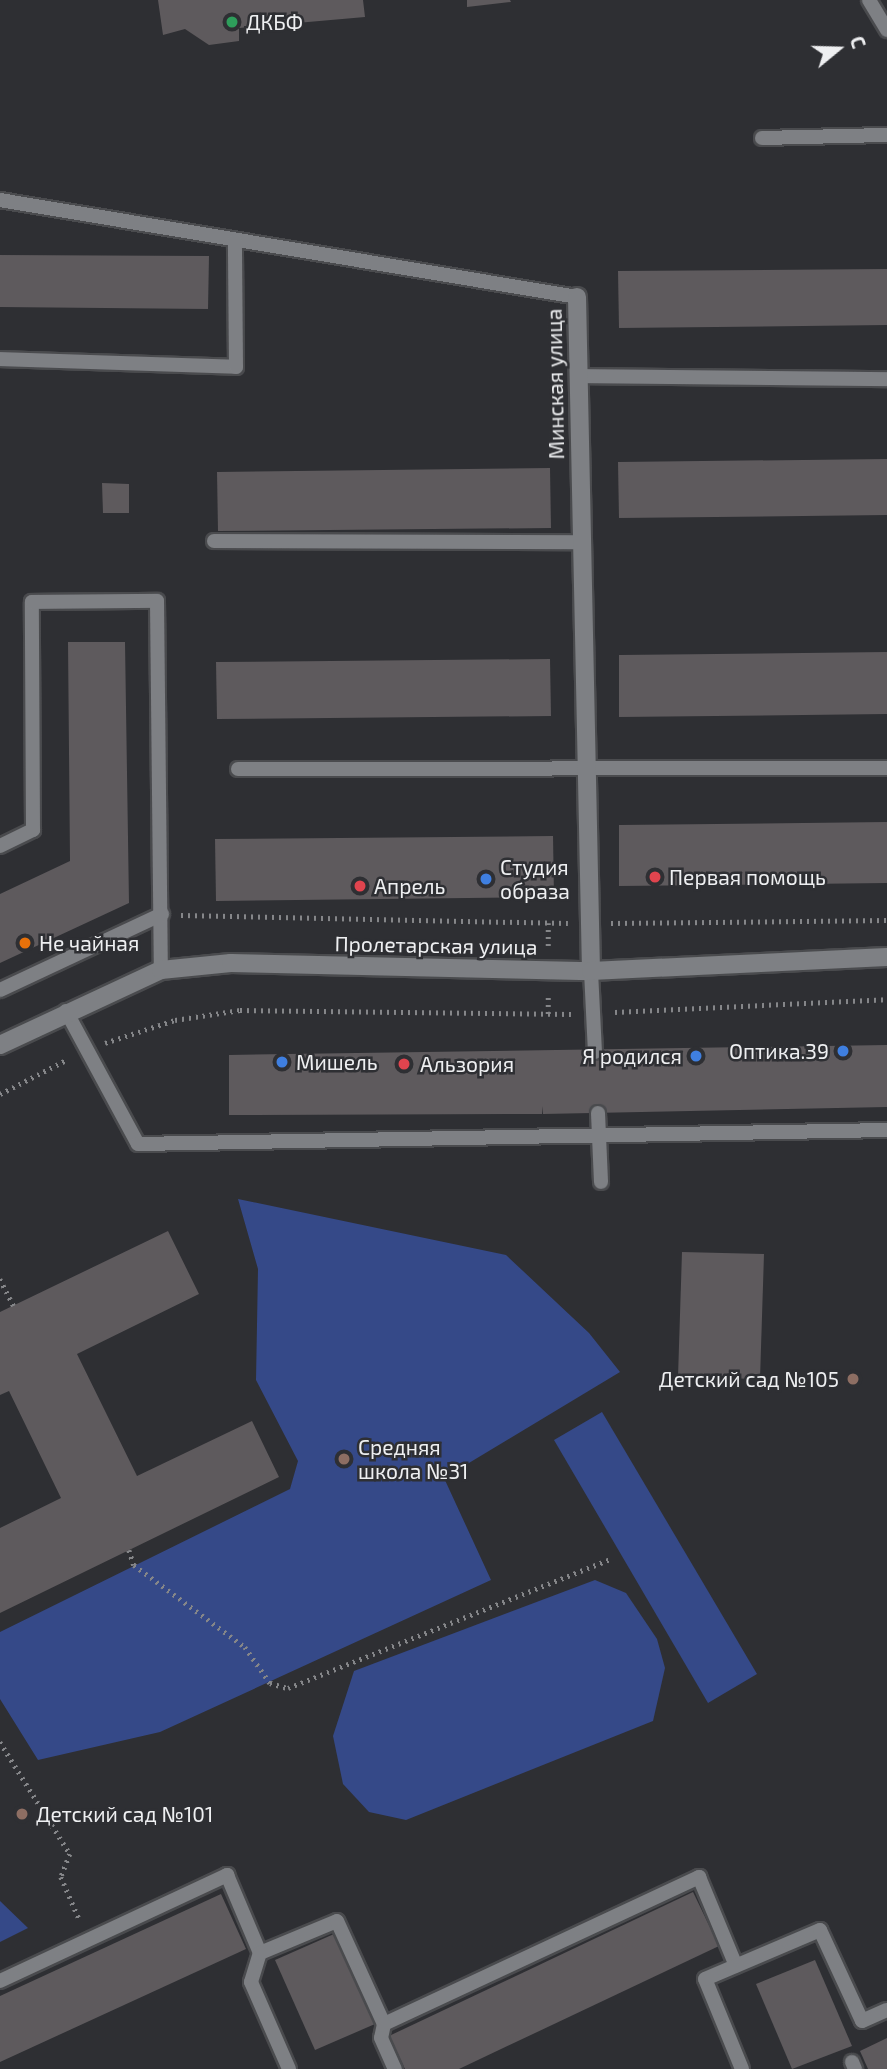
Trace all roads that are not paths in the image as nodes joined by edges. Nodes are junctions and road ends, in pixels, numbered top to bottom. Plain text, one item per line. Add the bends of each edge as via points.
1 (869, 0) edge
2 (887, 30) edge
3 (887, 135) edge
4 (762, 138) dead end
5 (0, 200) edge
6 (235, 241) junction
7 (577, 297) joint
8 (0, 359) edge
9 (578, 376) junction
10 (887, 379) edge
11 (214, 541) dead end
12 (581, 542) junction
13 (887, 768) edge
14 (238, 769) dead end
15 (587, 770) junction
16 (0, 846) edge
17 (162, 914) junction
18 (887, 957) edge
19 (162, 970) junction
20 (591, 971) junction
21 (0, 990) edge
22 (66, 1011) junction
23 (0, 1045) edge
24 (595, 1052) dead end
25 (598, 1113) dead end
26 (887, 1130) edge
27 (599, 1137) junction
28 (601, 1182) dead end
29 (260, 1953) junction
30 (736, 1966) junction
31 (0, 1981) edge
32 (887, 2010) edge
33 (384, 2024) junction
34 (289, 2069) edge
35 (395, 2069) edge
36 (741, 2069) edge

1 - 2 lane
3 - 4 lane
5 - 6 lane, Минская улица
6 - 7 lane, Минская улица
6 - 8 lane via 236,367
7 - 9 main road, Минская улица
9 - 10 lane
9 - 12 main road, Минская улица
11 - 12 lane
12 - 15 main road, Минская улица
13 - 15 lane
14 - 15 lane
15 - 20 main road, Минская улица
16 - 17 lane via 33,830 32,602 157,601
17 - 19 lane
17 - 21 lane
18 - 20 main road, Пролетарская улица
19 - 20 main road, Пролетарская улица via 231,963
19 - 22 main road, Пролетарская улица
20 - 24 lane
22 - 23 main road, Пролетарская улица
22 - 27 lane via 138,1144
25 - 27 lane
26 - 27 lane
27 - 28 lane
29 - 31 lane via 228,1875
29 - 33 lane via 337,1921
29 - 34 lane via 251,1982
30 - 32 lane via 820,1930 862,2021
30 - 33 lane via 699,1877
30 - 36 lane via 705,1979
33 - 35 lane via 381,2038

